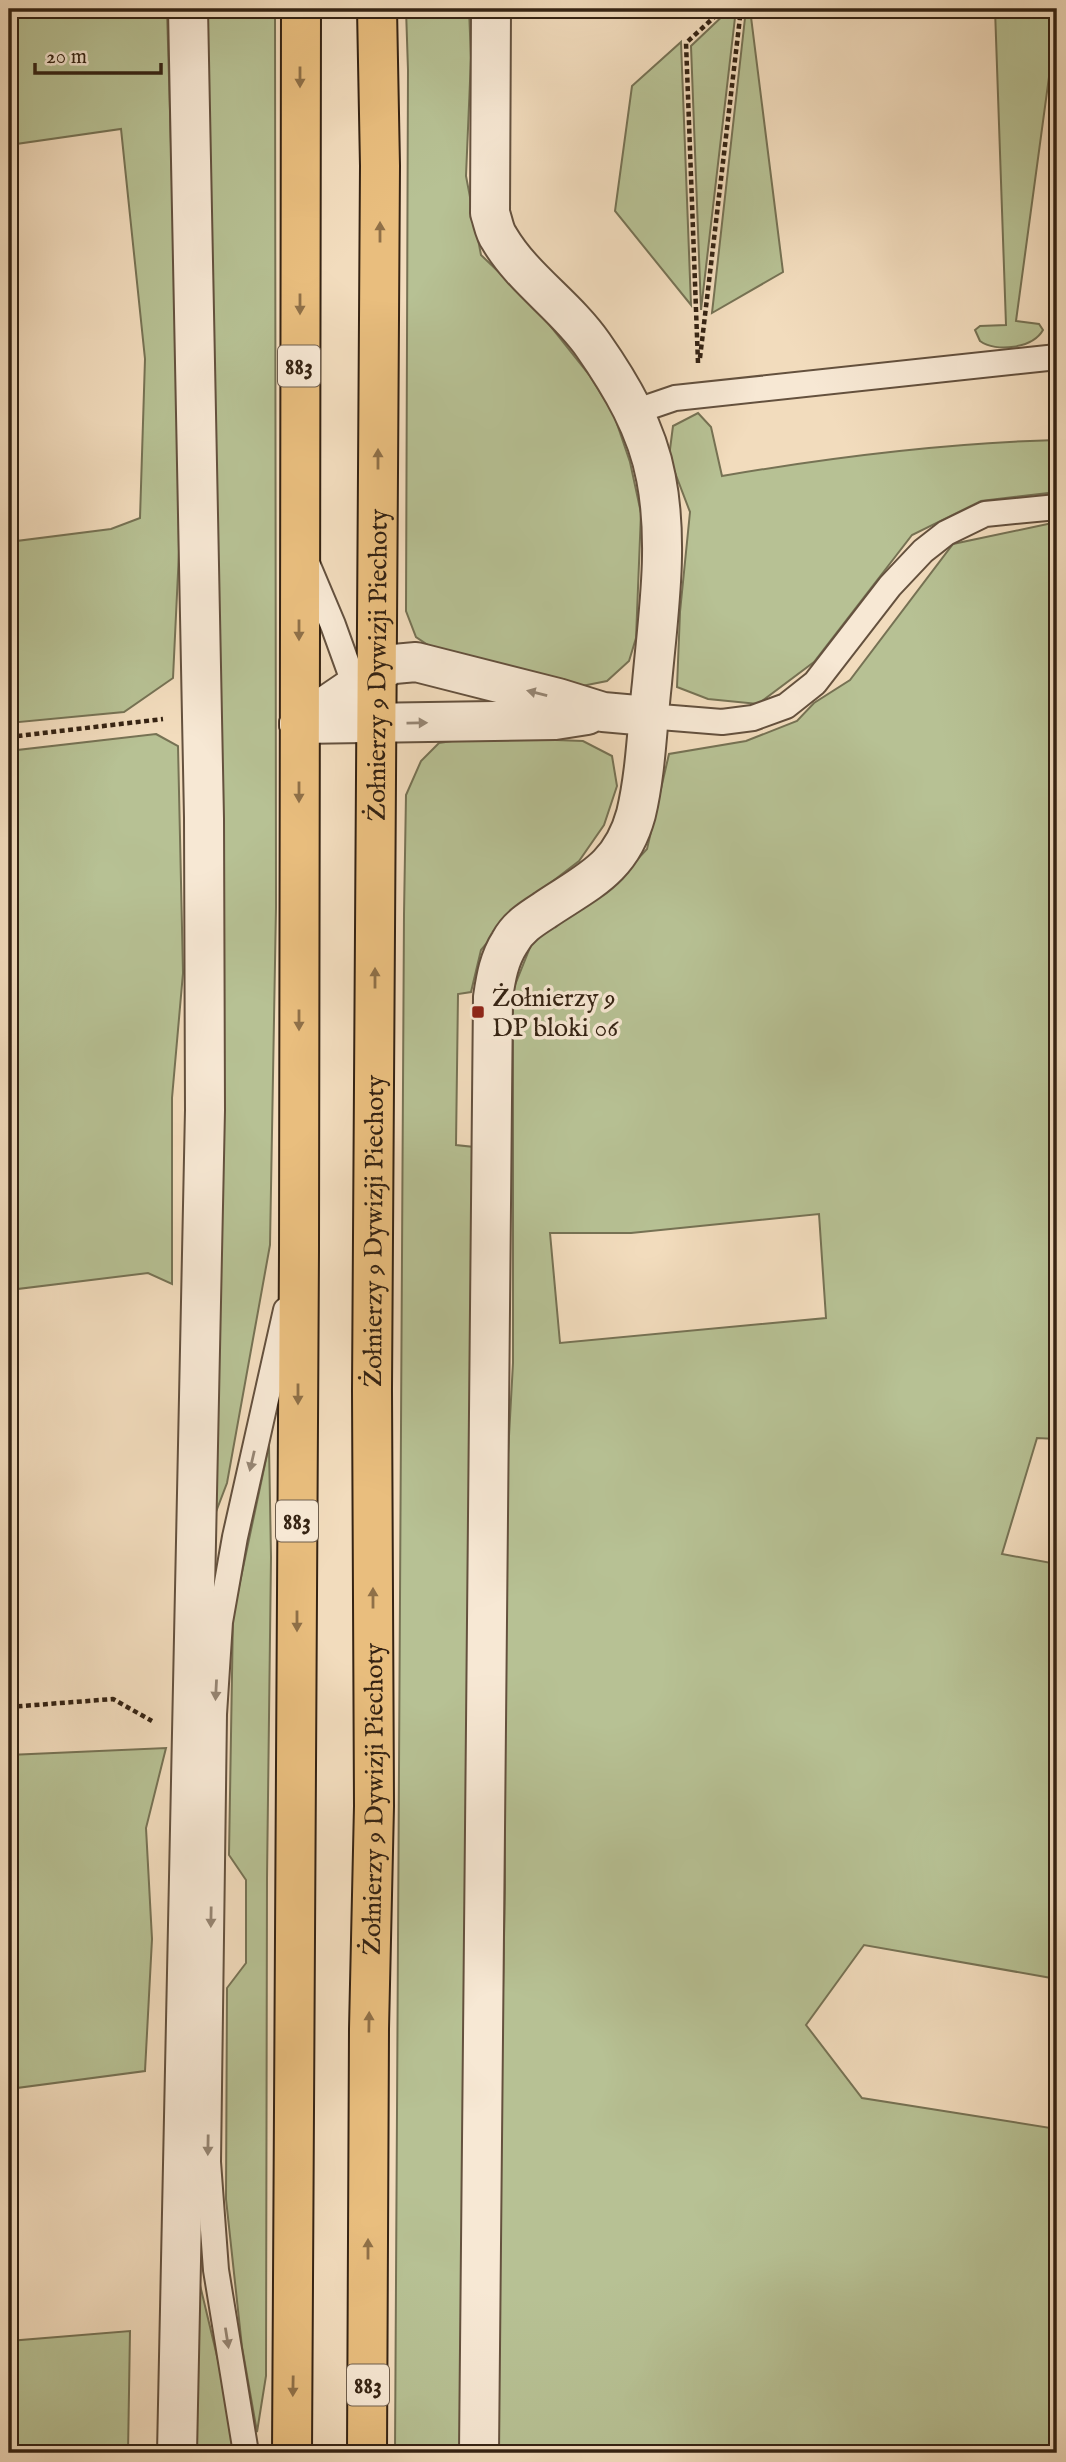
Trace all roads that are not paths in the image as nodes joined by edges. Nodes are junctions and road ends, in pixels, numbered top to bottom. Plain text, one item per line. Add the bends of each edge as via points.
1 (188, 9) edge
2 (301, 9) edge
3 (377, 9) edge
4 (491, 9) edge
5 (1057, 356) edge
6 (634, 412) junction
7 (1057, 507) edge
8 (299, 544) junction
9 (366, 679) junction
10 (603, 712) junction
11 (648, 716) junction
12 (299, 724) junction
13 (377, 724) junction
14 (299, 1251) junction
15 (177, 2453) edge
16 (246, 2453) edge
17 (292, 2453) edge
18 (367, 2453) edge
19 (479, 2453) edge

1 - 15 street via 205,1110
2 -> 8 highway, 883
9 -> 3 highway, Żołnierzy 9 Dywizji Piechoty / 883 via 380,180
4 - 6 street via 490,213 497,236 590,340
5 - 6 lane via 675,398
6 - 11 street via 657,478 660,514 659,615
7 - 11 lane via 985,514 946,533 890,586 815,683 786,706 753,718 722,722
8 - 9 lane via 333,625
8 -> 12 highway, 883
10 -> 9 street via 416,662 394,664
9 - 12 street
9 - 13 highway, Żołnierzy 9 Dywizji Piechoty / 883
10 - 11 street
13 -> 10 street via 555,720
11 - 19 street via 645,764 624,848 605,871 525,923 510,940 493,997
12 - 13 street
12 -> 14 highway, 883
18 -> 13 highway, Żołnierzy 9 Dywizji Piechoty / 883
14 -> 16 lane via 233,1549 220,1622 214,1714 208,2162 216,2270
14 -> 17 highway, 883

